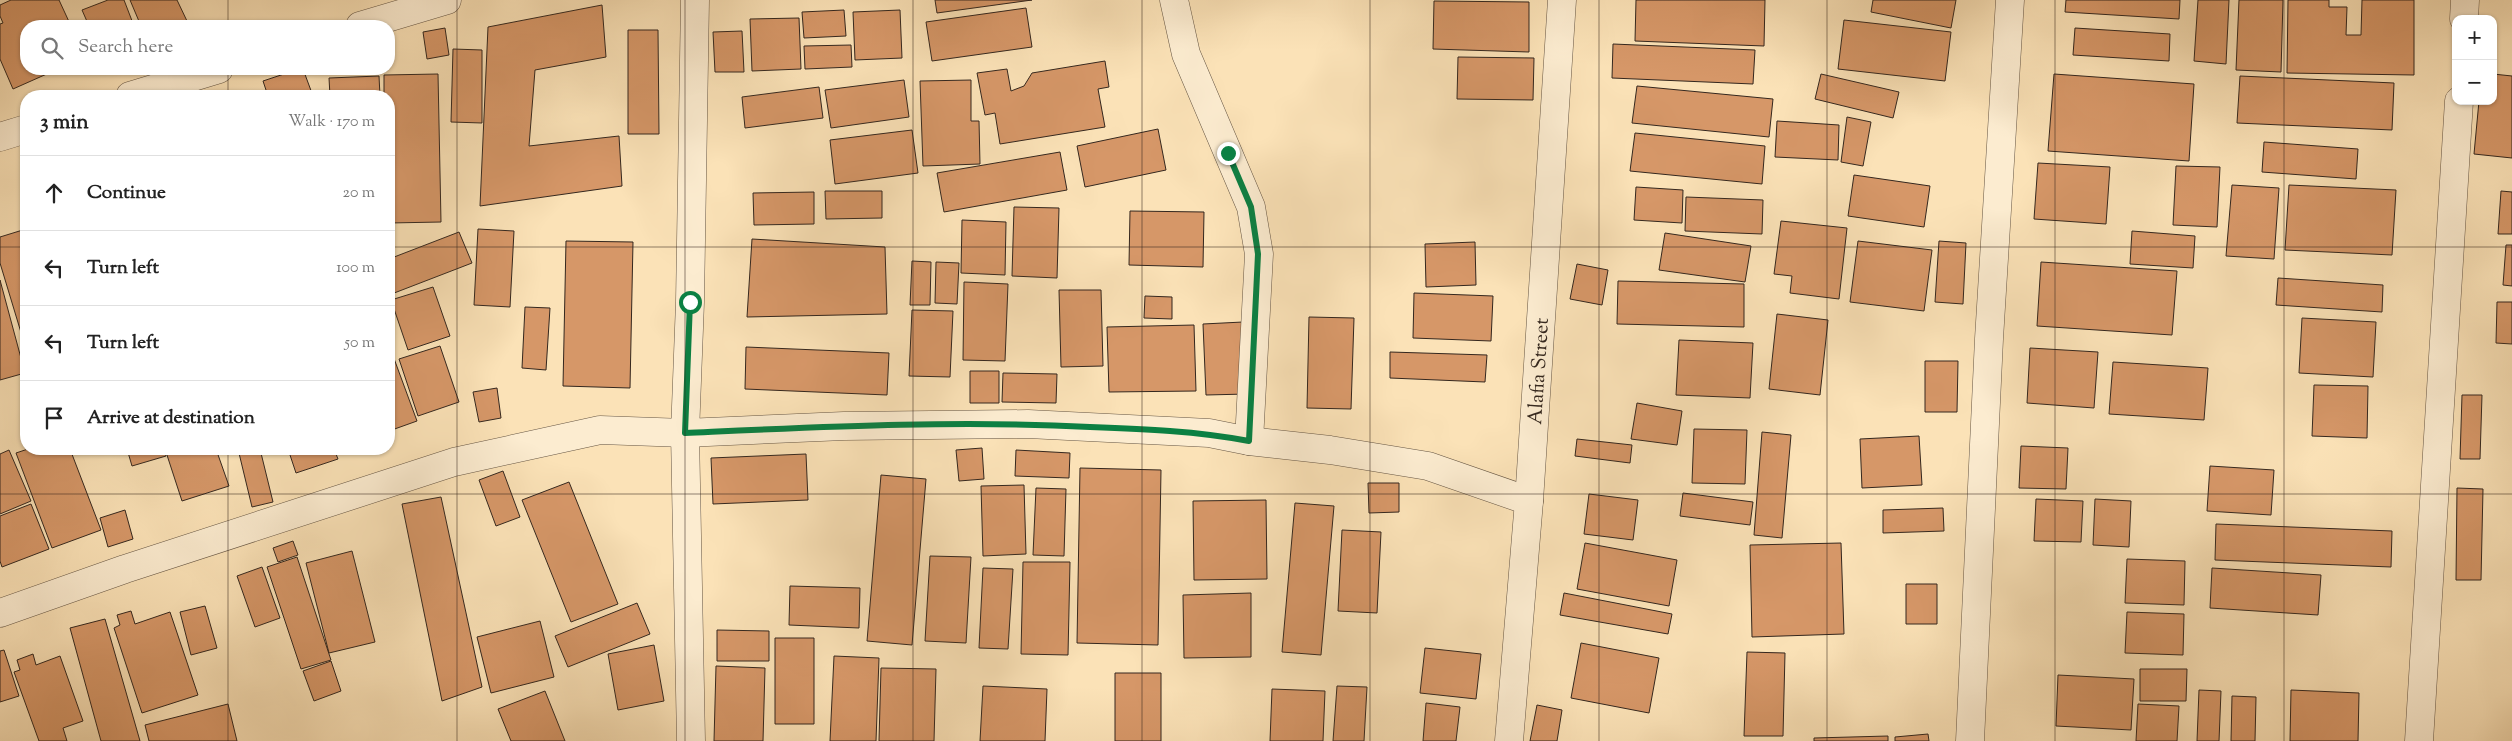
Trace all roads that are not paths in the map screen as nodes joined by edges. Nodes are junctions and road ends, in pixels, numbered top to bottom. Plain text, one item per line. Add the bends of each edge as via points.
1 (447, 0) edge
2 (695, 0) edge
3 (1174, 0) edge
4 (1562, 0) edge
5 (2010, 0) edge
6 (2466, 0) edge
7 (2464, 15) edge
8 (380, 20) edge
9 (199, 75) edge
10 (150, 90) edge
11 (2459, 105) edge
12 (20, 131) edge
13 (0, 138) edge
14 (685, 433) junction
15 (1249, 441) junction
16 (1529, 501) junction
17 (0, 614) edge
18 (691, 741) edge
19 (1509, 741) edge
20 (1970, 741) edge
21 (2419, 741) edge

1 - 8 street
2 - 14 street
3 - 15 street via 1186,54 1251,207 1258,254
4 - 16 street, Alafia Street
5 - 20 street via 1989,339
6 - 7 street
9 - 10 street
11 - 21 street
12 - 13 street
14 - 15 street via 844,426 1028,424 1209,433
14 - 17 street via 600,430 454,462 125,569
14 - 18 street
15 - 16 street via 1428,466
16 - 19 street, Alafia Street

